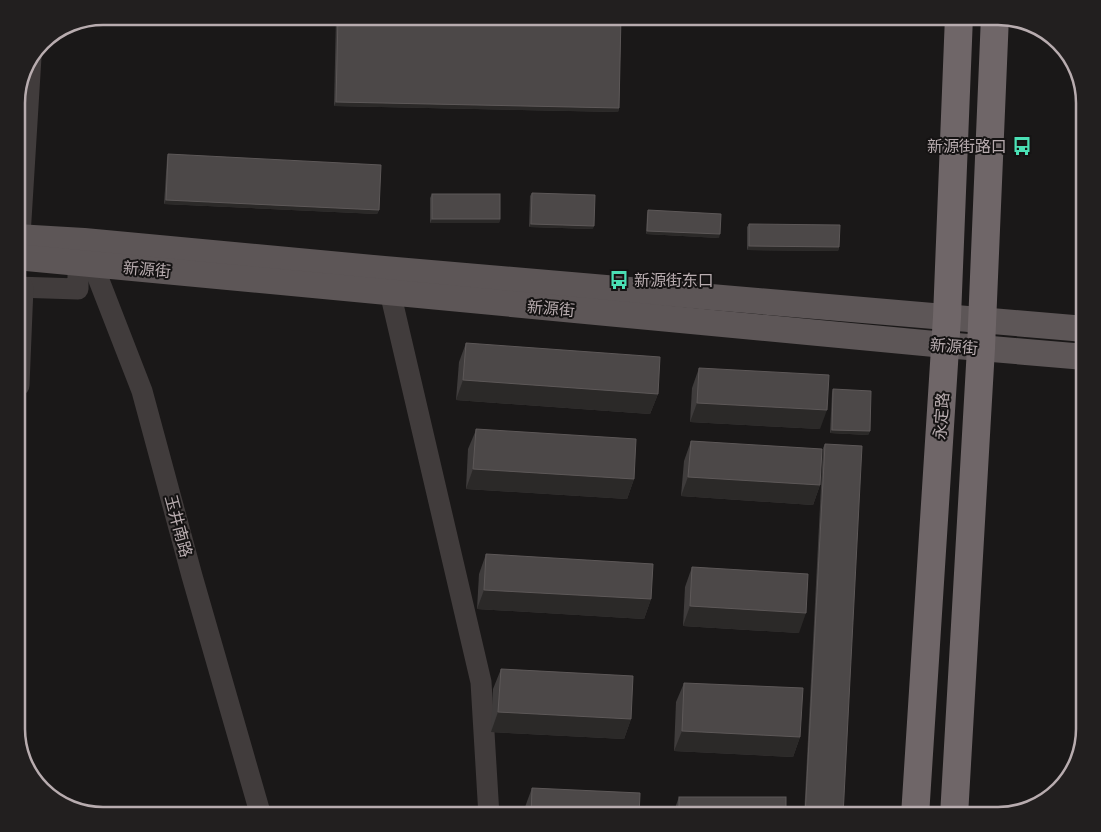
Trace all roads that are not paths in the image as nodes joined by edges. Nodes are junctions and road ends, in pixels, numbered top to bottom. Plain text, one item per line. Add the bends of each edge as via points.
1 (958, 25) edge
2 (995, 25) edge
3 (30, 79) edge
4 (25, 145) edge
5 (25, 248) edge
6 (85, 256) junction
7 (387, 281) junction
8 (25, 287) edge
9 (947, 317) junction
10 (982, 320) junction
11 (1076, 328) edge
12 (945, 345) junction
13 (981, 348) junction
14 (1076, 356) edge
15 (258, 807) edge
16 (489, 807) edge
17 (916, 807) edge
18 (955, 807) edge

1 - 9 highway, 永定路
2 - 10 highway
3 - 4 street
5 - 6 main road, 新源街
6 - 7 main road, 新源街
6 - 8 street via 78,289
6 - 15 street, 玉井南路 via 142,391
7 - 9 main road, 新源街
7 - 12 main road, 新源街
7 - 16 street via 482,682
9 - 10 main road, 新源街
9 - 12 highway, 永定路
10 - 11 main road, 新源街
10 - 13 highway
12 - 13 main road, 新源街
12 - 17 highway, 永定路
13 - 14 main road, 新源街
13 - 18 highway

